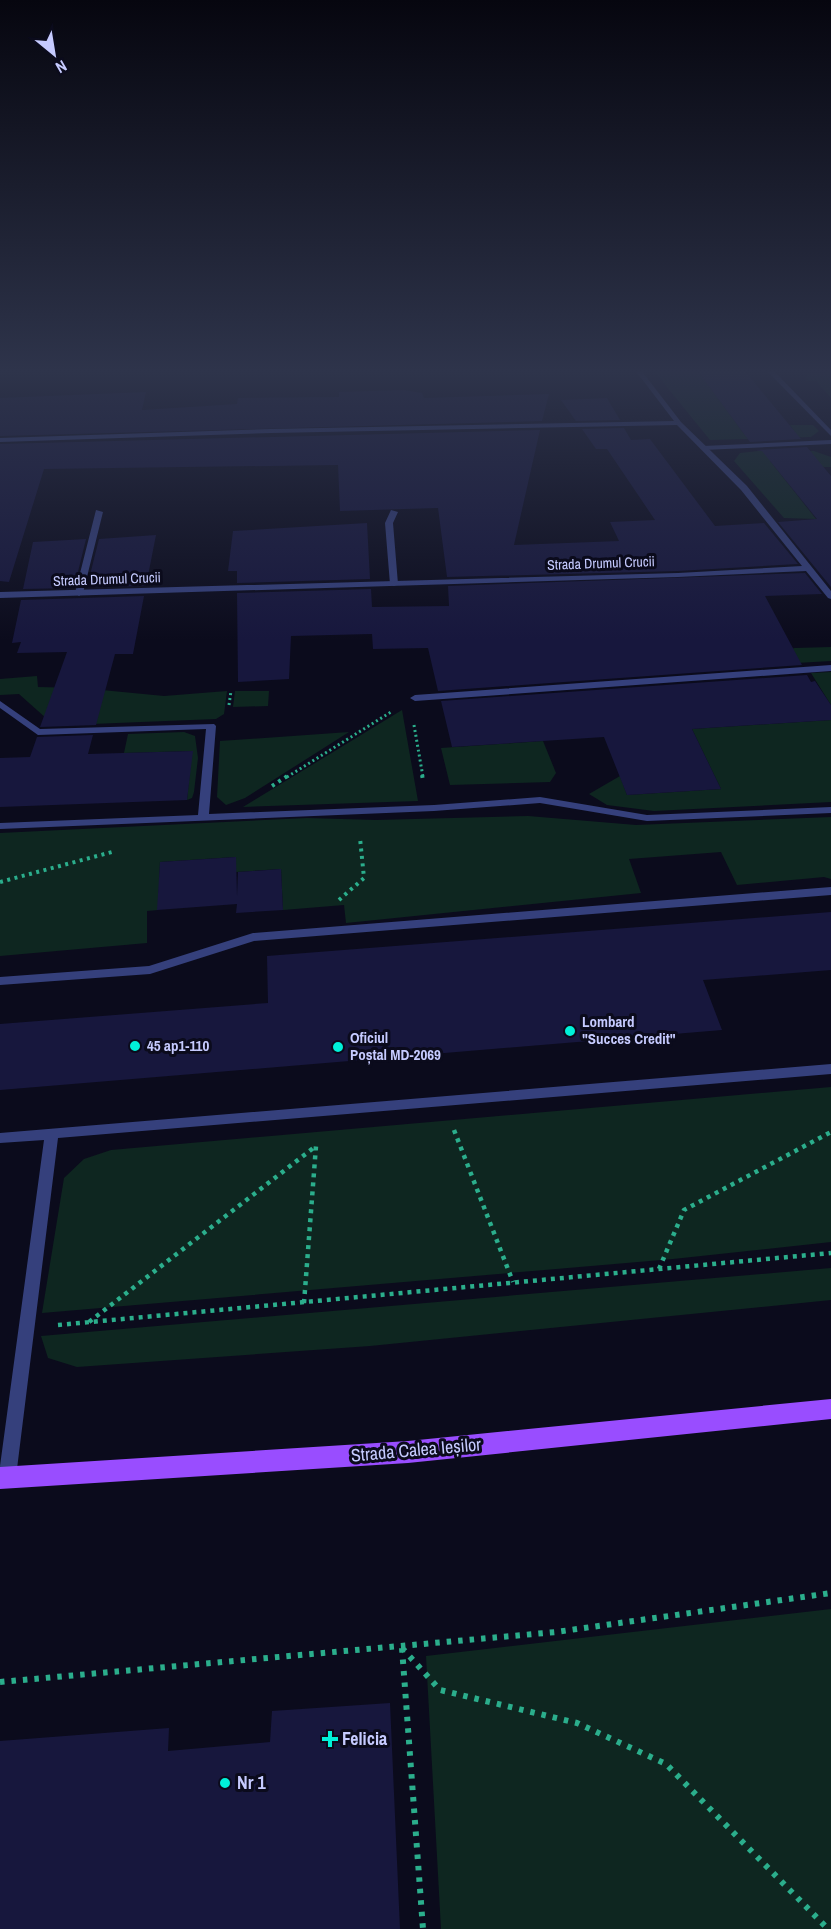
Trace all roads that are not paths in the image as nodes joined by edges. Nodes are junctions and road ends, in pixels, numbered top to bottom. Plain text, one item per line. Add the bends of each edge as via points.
1 (715, 460) edge
2 (99, 512) dead end
3 (394, 512) dead end
4 (808, 568) junction
5 (394, 584) junction
6 (79, 593) junction
7 (0, 595) edge
8 (831, 596) edge
9 (831, 668) edge
10 (412, 699) road end
11 (0, 704) edge
12 (831, 810) edge
13 (203, 817) junction
14 (0, 826) edge
15 (831, 891) edge
16 (0, 981) edge
17 (831, 1069) edge
18 (52, 1134) junction
19 (0, 1138) edge
20 (831, 1409) edge
21 (4, 1477) edge

1 - 4 street via 744,488
2 - 6 street
3 - 5 street via 389,523
4 - 5 street, Strada Drumul Crucii
4 - 8 street
5 - 6 street, Strada Drumul Crucii
6 - 7 street, Strada Drumul Crucii
9 - 10 street
11 - 13 street via 38,732 211,726
12 - 13 street via 646,818 540,800
13 - 14 street
15 - 16 street via 253,937 150,970
17 - 18 street
18 - 19 street
18 - 21 street via 28,1328
20 - 21 main road, Strada Calea Ieșilor via 408,1452

